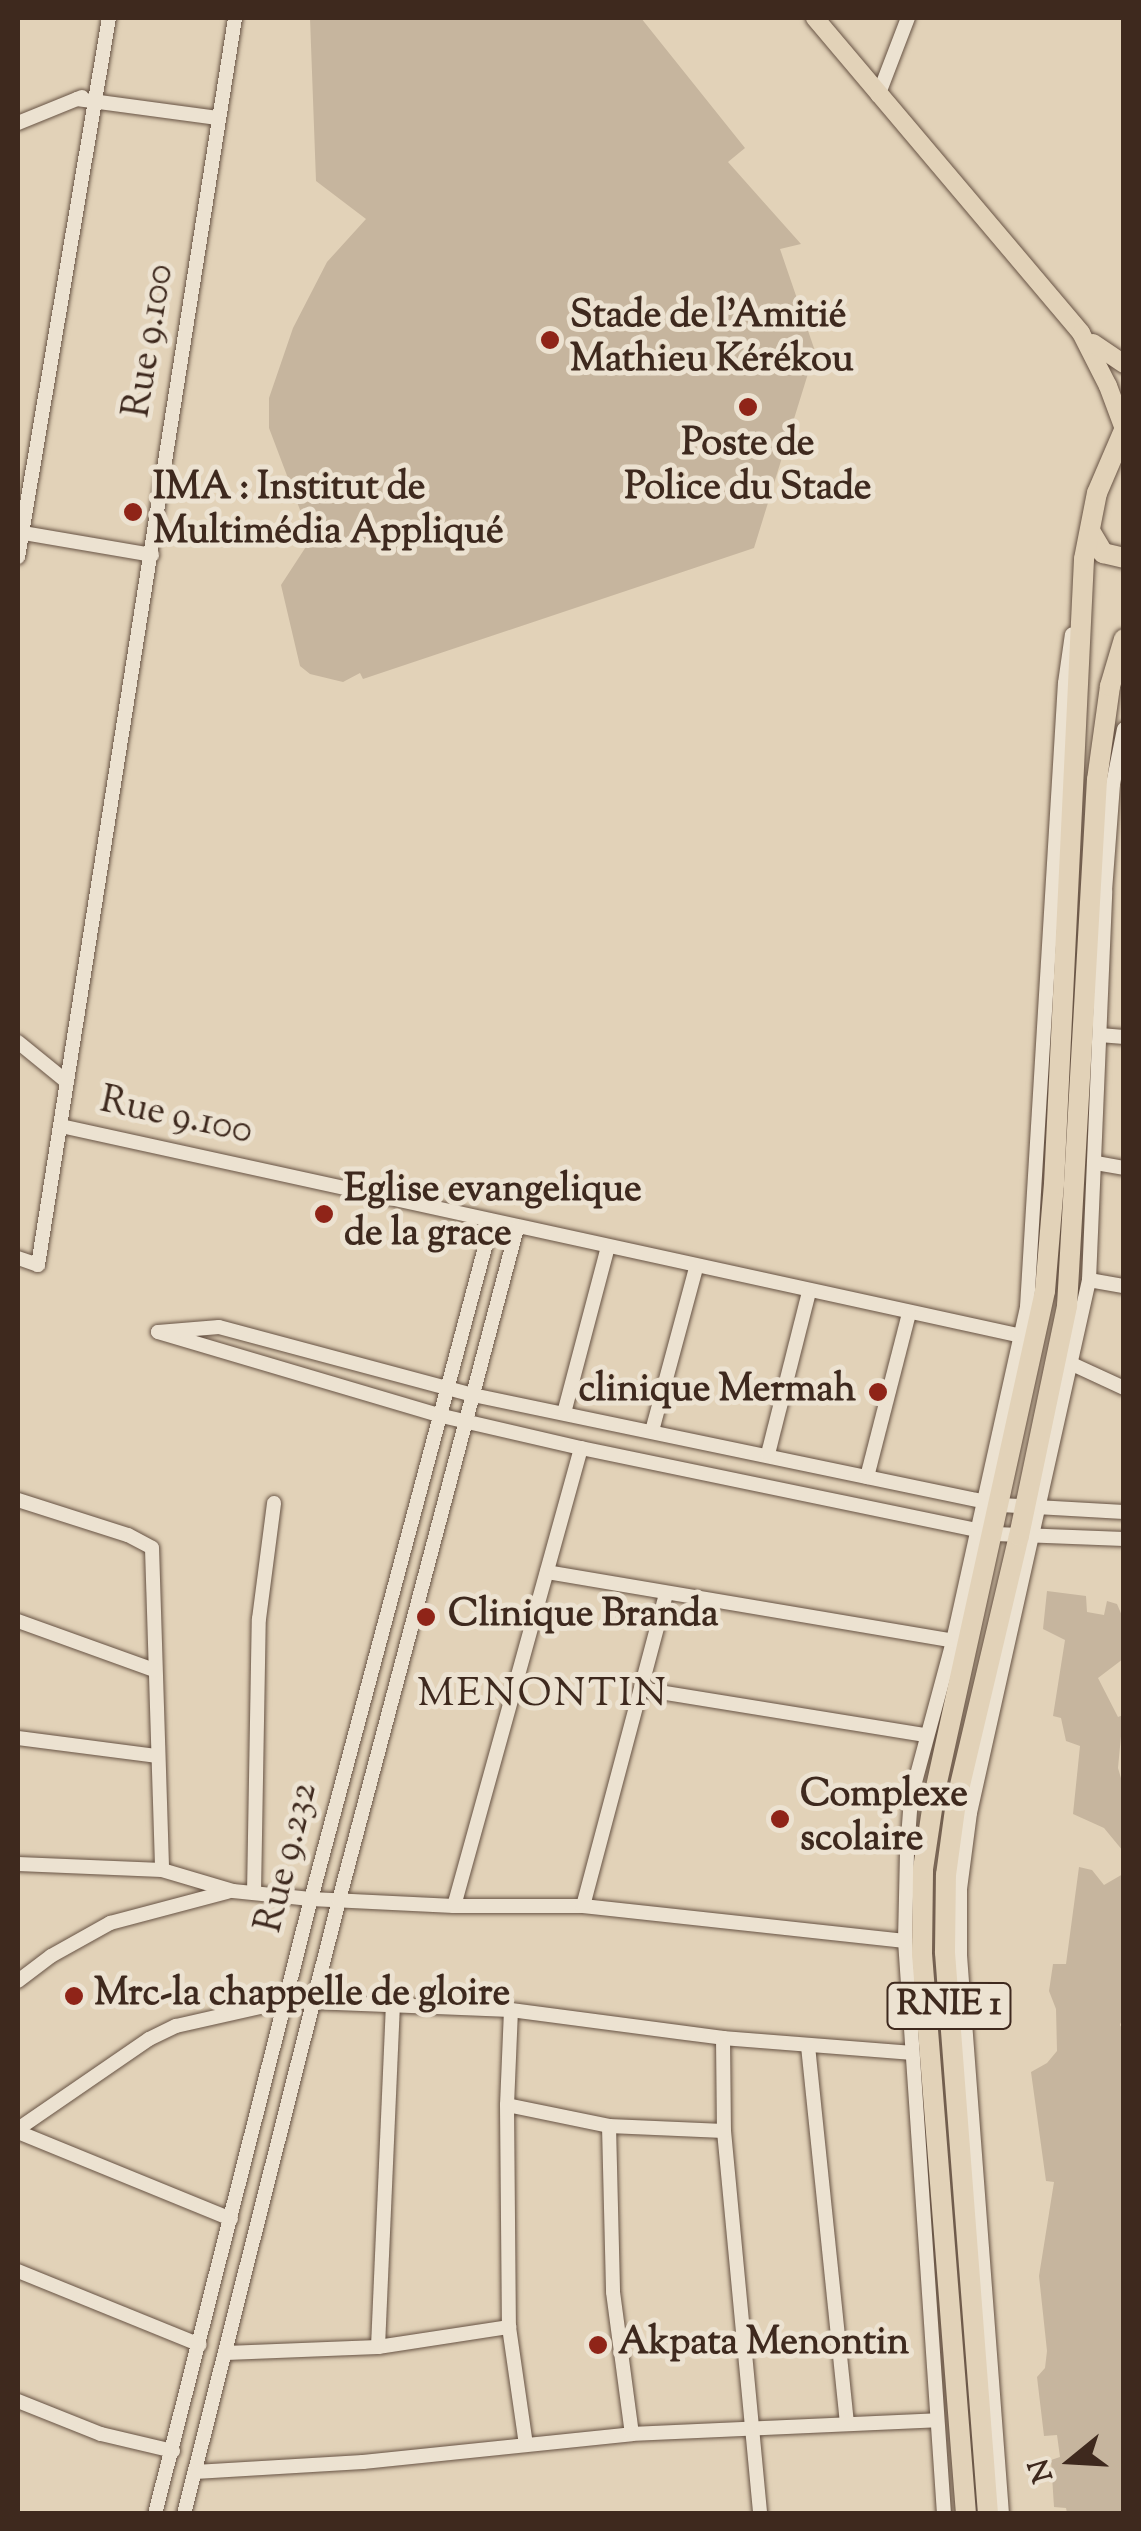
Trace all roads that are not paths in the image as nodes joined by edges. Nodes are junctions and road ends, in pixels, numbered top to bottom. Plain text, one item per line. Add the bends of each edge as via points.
1 (109, 18) edge
2 (235, 18) edge
3 (815, 18) edge
4 (908, 18) edge
5 (95, 96) junction
6 (878, 96) junction
7 (218, 118) junction
8 (18, 123) edge
9 (1081, 333) junction
10 (1124, 364) edge
11 (1124, 429) edge
12 (1090, 531) junction
13 (19, 532) edge
14 (152, 554) junction
15 (18, 557) edge
16 (1124, 558) edge
17 (1084, 560) junction
18 (1124, 639) edge
19 (1124, 729) edge
20 (1118, 785) edge
21 (1100, 1035) junction
22 (1124, 1037) edge
23 (18, 1042) edge
24 (67, 1082) junction
25 (61, 1126) junction
26 (1096, 1163) junction
27 (1124, 1168) edge
28 (492, 1221) junction
29 (517, 1228) junction
30 (608, 1247) junction
31 (18, 1258) edge
32 (696, 1268) junction
33 (1089, 1280) junction
34 (1124, 1286) edge
35 (809, 1292) junction
36 (909, 1314) junction
37 (1022, 1336) junction
38 (311, 1351) junction
39 (1072, 1364) junction
40 (303, 1378) junction
41 (448, 1388) junction
42 (1124, 1388) edge
43 (472, 1394) junction
44 (564, 1413) junction
45 (442, 1416) junction
46 (466, 1421) junction
47 (652, 1432) junction
48 (581, 1448) junction
49 (768, 1454) junction
50 (868, 1477) junction
51 (18, 1500) edge
52 (274, 1503) dead end
53 (993, 1503) junction
54 (1032, 1506) junction
55 (1124, 1512) edge
56 (986, 1532) junction
57 (1026, 1535) junction
58 (1124, 1539) edge
59 (547, 1572) junction
60 (666, 1594) junction
61 (18, 1621) edge
62 (952, 1641) junction
63 (154, 1670) junction
64 (640, 1689) junction
65 (926, 1735) junction
66 (18, 1738) edge
67 (156, 1756) junction
68 (18, 1864) edge
69 (162, 1870) junction
70 (233, 1891) junction
71 (254, 1893) junction
72 (311, 1899) junction
73 (339, 1900) junction
74 (454, 1906) junction
75 (583, 1906) junction
76 (905, 1941) junction
77 (18, 1981) edge
78 (314, 1999) junction
79 (287, 2001) junction
80 (393, 2008) junction
81 (511, 2010) junction
82 (724, 2038) junction
83 (808, 2046) junction
84 (912, 2053) junction
85 (507, 2105) junction
86 (609, 2126) junction
87 (18, 2131) edge
88 (724, 2131) junction
89 (231, 2219) junction
90 (18, 2271) edge
91 (508, 2328) junction
92 (200, 2344) junction
93 (378, 2346) junction
94 (226, 2353) junction
95 (18, 2402) edge
96 (936, 2420) junction
97 (848, 2422) junction
98 (752, 2428) junction
99 (632, 2434) junction
100 (526, 2446) junction
101 (173, 2450) junction
102 (196, 2472) junction
103 (154, 2514) edge
104 (184, 2514) edge
105 (760, 2514) edge
106 (944, 2514) edge
107 (966, 2514) edge
108 (988, 2514) edge
109 (1002, 2514) edge

1 - 5 street
2 - 7 street, Rue 9.100
3 - 6 main road
4 - 6 street
5 - 7 street
5 - 8 street
5 - 13 street
6 - 9 main road
7 - 14 street, Rue 9.100
9 - 10 main road
9 - 11 main road
11 - 12 highway, RNIE 1
12 - 16 highway via 1103,552
12 - 17 highway, RNIE 1
13 - 14 street
13 - 15 street
14 - 24 street, Rue 9.100
17 - 37 street via 1065,683
17 - 53 highway, RNIE 1 via 1050,1243 1038,1340
18 - 54 highway, RNIE 1 via 1097,780 1067,1306
19 - 20 street
20 - 21 street
21 - 22 street
21 - 26 street
23 - 24 street
24 - 25 street, Rue 9.100
25 - 28 street, Rue 9.100
25 - 31 street via 38,1266
26 - 27 street
26 - 33 street
28 - 29 street, Rue 9.100
28 - 41 street, Rue 9.232
29 - 30 street, Rue 9.100
29 - 43 street, Rue 9.232
30 - 32 street, Rue 9.100
30 - 44 street
32 - 35 street, Rue 9.100
32 - 47 street
33 - 34 street
33 - 39 street
35 - 36 street, Rue 9.100
35 - 49 street
36 - 37 street, Rue 9.100
36 - 50 street
37 - 53 street
38 - 40 street
38 - 40 street via 219,1328 158,1332
38 - 41 street
39 - 42 street
39 - 54 street
40 - 45 street
41 - 43 street
41 - 45 street, Rue 9.232
43 - 44 street
43 - 46 street, Rue 9.232
44 - 47 street
45 - 46 street
45 - 72 street, Rue 9.232
46 - 48 street
46 - 73 street, Rue 9.232
47 - 49 street
48 - 56 street
48 - 59 street
49 - 50 street
50 - 53 street
51 - 63 street via 152,1548
52 - 71 street via 259,1619
53 - 54 street
53 - 56 highway, RNIE 1
54 - 55 street
54 - 57 highway, RNIE 1
56 - 57 street
56 - 62 street
56 - 107 highway, RNIE 1 via 934,1796 921,1910
57 - 58 street
57 - 108 highway, RNIE 1 via 956,1802 944,1915
57 - 109 street via 970,1813 958,1921
59 - 60 street
59 - 74 street
60 - 62 street
60 - 64 street
61 - 63 street
62 - 65 street
63 - 67 street
64 - 65 street
64 - 75 street
65 - 76 street via 911,1796
66 - 67 street
67 - 69 street
68 - 69 street
69 - 70 street
70 - 71 street
70 - 77 street via 110,1923
71 - 72 street
72 - 73 street
72 - 79 street, Rue 9.232
73 - 74 street
73 - 78 street, Rue 9.232
74 - 75 street
75 - 76 street
76 - 84 street
78 - 79 street
78 - 80 street
78 - 94 street, Rue 9.232
79 - 87 street via 176,2026 149,2039
79 - 89 street, Rue 9.232
80 - 81 street
80 - 93 street
81 - 82 street
81 - 85 street
82 - 83 street
82 - 88 street
83 - 84 street
83 - 97 street
84 - 96 street
85 - 86 street
85 - 91 street
86 - 88 street
86 - 99 street via 613,2292
87 - 89 street
88 - 98 street
89 - 92 street, Rue 9.232
90 - 92 street
91 - 93 street
91 - 100 street
92 - 101 street, Rue 9.232
93 - 94 street
94 - 102 street, Rue 9.232
95 - 101 street via 100,2434
96 - 97 street
96 - 106 street
97 - 98 street
98 - 99 street
98 - 105 street
99 - 100 street
100 - 102 street
101 - 103 street, Rue 9.232
102 - 104 street, Rue 9.232

